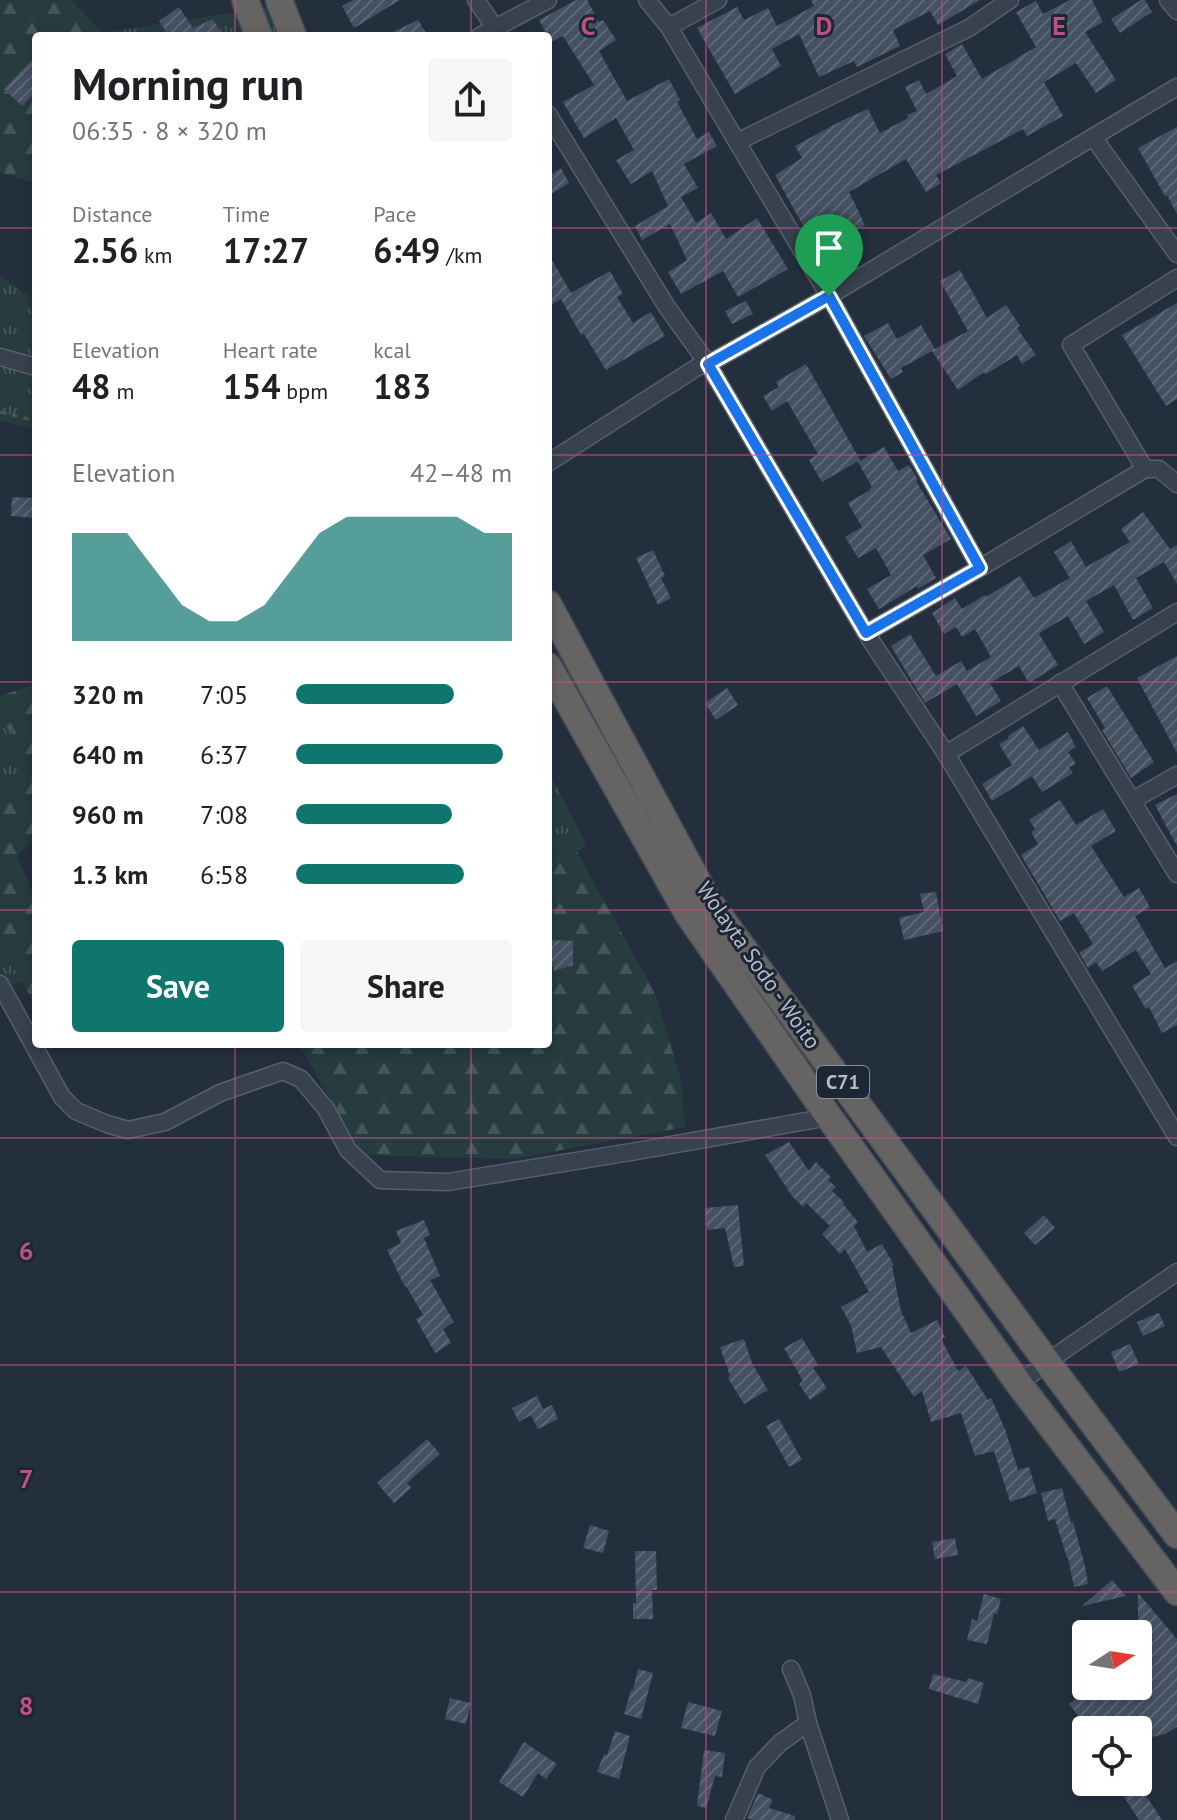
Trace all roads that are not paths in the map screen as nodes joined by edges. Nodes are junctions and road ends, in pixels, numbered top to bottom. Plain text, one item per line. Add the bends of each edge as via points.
1 (245, 0) edge
2 (279, 0) edge
3 (476, 0) edge
4 (548, 0) edge
5 (647, 0) edge
6 (718, 0) edge
7 (1010, 0) edge
8 (1168, 0) edge
9 (1177, 11) edge
10 (669, 27) junction
11 (257, 32) edge
12 (291, 32) edge
13 (492, 32) edge
14 (494, 32) edge
15 (1177, 87) edge
16 (552, 120) edge
17 (1093, 137) junction
18 (737, 142) junction
19 (1177, 254) edge
20 (1177, 278) edge
21 (829, 296) junction
22 (0, 357) edge
23 (708, 364) junction
24 (32, 366) edge
25 (552, 460) edge
26 (1145, 469) junction
27 (1177, 484) edge
28 (980, 568) junction
29 (552, 611) edge
30 (1177, 612) edge
31 (866, 633) junction
32 (552, 673) edge
33 (1060, 683) junction
34 (946, 754) junction
35 (1177, 775) edge
36 (1133, 800) junction
37 (1177, 874) edge
38 (0, 984) edge
39 (32, 1042) edge
40 (35, 1048) edge
41 (1172, 1116) edge
42 (829, 1117) junction
43 (1177, 1137) edge
44 (1177, 1272) edge
45 (1047, 1362) junction
46 (1019, 1384) junction
47 (1177, 1535) edge
48 (1177, 1592) edge
49 (791, 1669) dead end
50 (808, 1723) junction
51 (734, 1820) edge
52 (840, 1820) edge

1 - 11 highway
2 - 12 highway
3 - 13 street
4 - 14 street
5 - 10 street
6 - 10 street
7 - 18 street via 969,28
8 - 9 street
10 - 18 street
15 - 17 street
16 - 23 street
17 - 19 street
17 - 21 street
18 - 21 street
20 - 26 street via 1071,345
21 - 23 street
21 - 28 street
22 - 24 street
23 - 25 street
23 - 31 street
26 - 27 street via 1159,469
26 - 28 street
28 - 31 street
29 - 45 highway, Wolayta Sodo - Woito / C71 via 707,899
30 - 33 street
31 - 34 street
32 - 42 highway, Wolayta Sodo - Woito / C71 via 688,914
33 - 34 street
33 - 36 street
34 - 41 street
35 - 36 street
36 - 37 street
38 - 39 street
40 - 42 street via 62,1097 76,1111 128,1130 165,1122 220,1093 283,1071 301,1079 326,1109 348,1150 380,1180 448,1182
41 - 43 street
42 - 46 highway, Wolayta Sodo - Woito / C71
44 - 45 street
45 - 46 street
45 - 47 highway, Wolayta Sodo - Woito / C71
46 - 48 highway, Wolayta Sodo - Woito / C71
49 - 50 street
50 - 51 street via 757,1767
50 - 52 street

